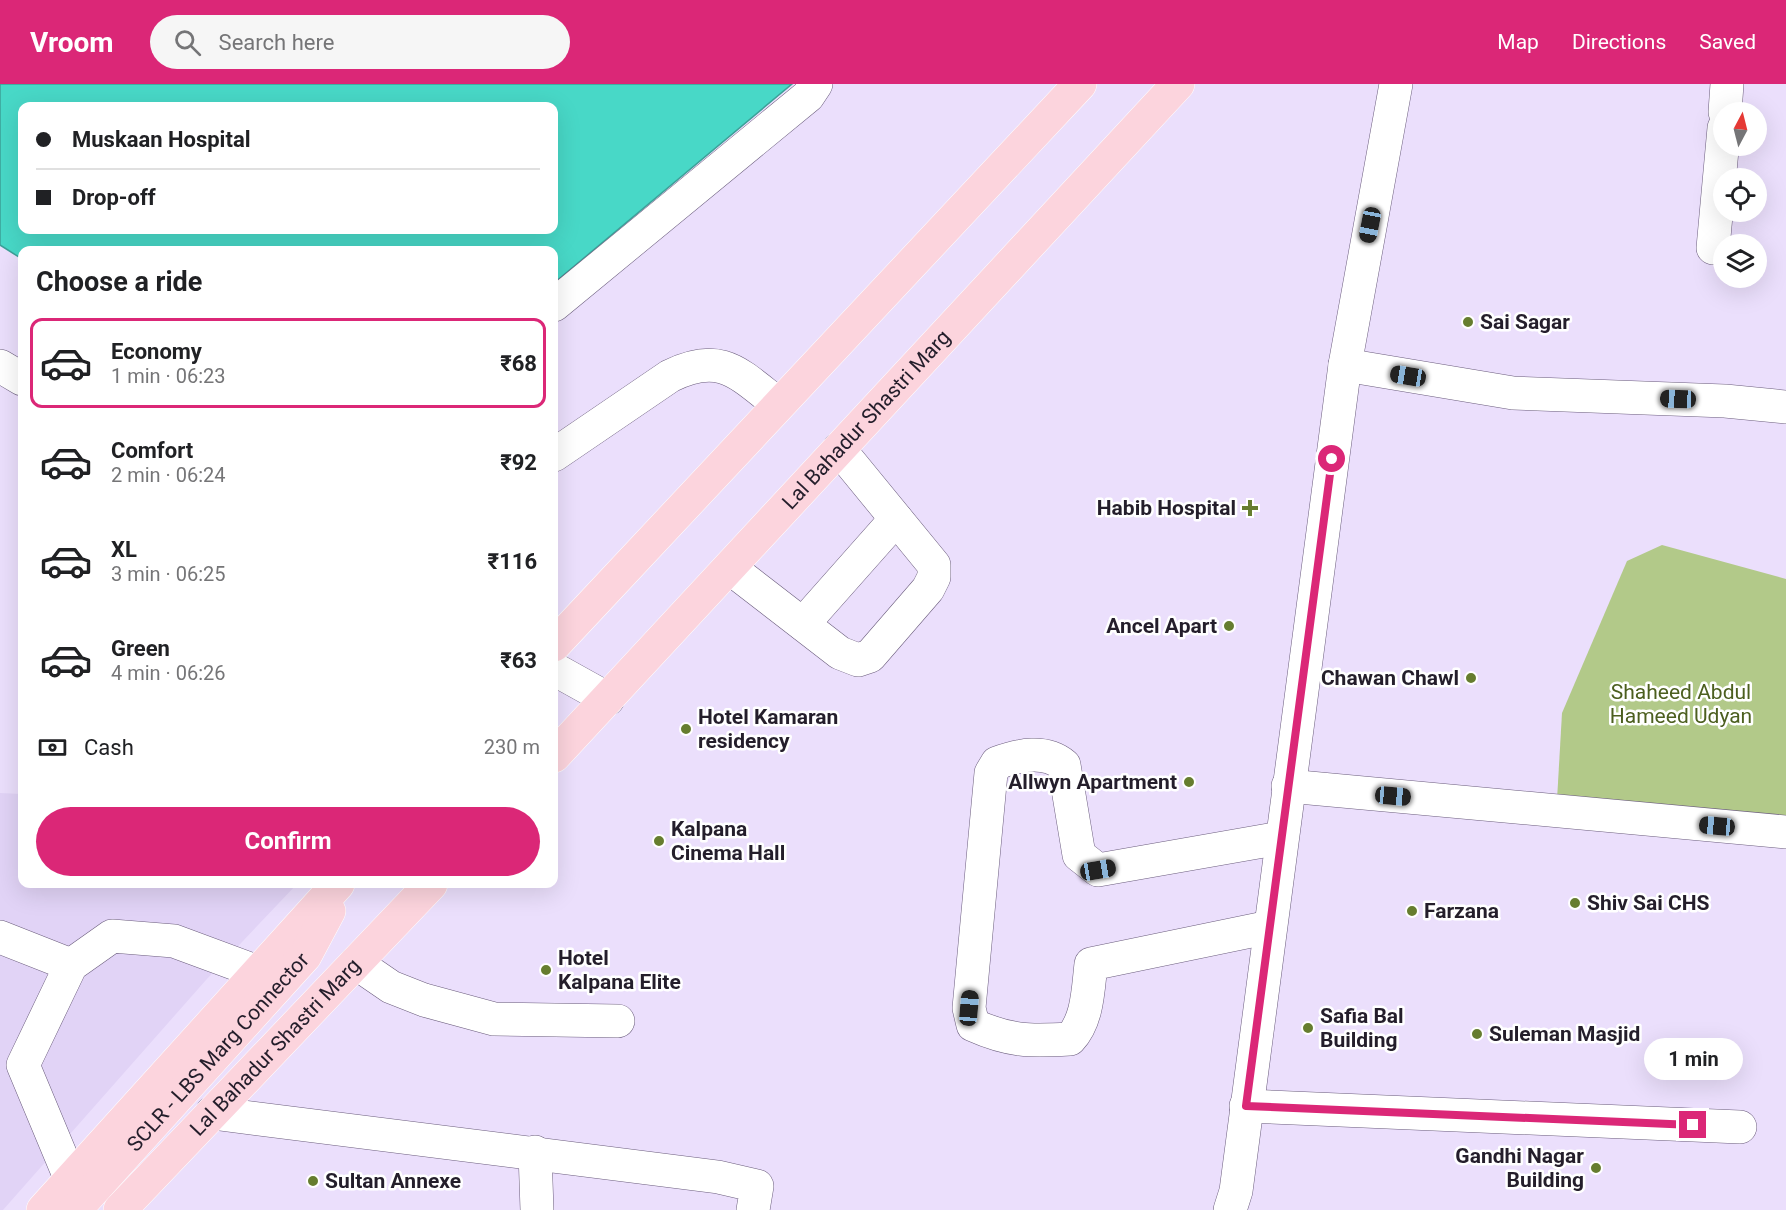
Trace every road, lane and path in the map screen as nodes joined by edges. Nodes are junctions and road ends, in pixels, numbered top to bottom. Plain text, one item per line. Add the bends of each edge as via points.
1 (816, 84) edge
2 (1080, 84) edge
3 (1178, 84) edge
4 (1396, 84) edge
5 (1727, 84) edge
6 (1726, 102) edge
7 (1721, 156) edge
8 (1714, 234) edge
9 (558, 302) edge
10 (1345, 365) junction
11 (0, 366) edge
12 (18, 377) edge
13 (778, 404) junction
14 (1786, 407) edge
15 (839, 449) junction
16 (558, 451) edge
17 (896, 519) junction
18 (730, 568) junction
19 (803, 624) junction
20 (558, 641) edge
21 (558, 671) edge
22 (608, 699) junction
23 (558, 752) edge
24 (1288, 786) junction
25 (1786, 832) edge
26 (1281, 838) junction
27 (334, 888) edge
28 (342, 888) edge
29 (427, 888) edge
30 (1270, 927) junction
31 (0, 937) edge
32 (356, 963) junction
33 (71, 965) junction
34 (258, 972) junction
35 (618, 1021) dead end
36 (1246, 1106) junction
37 (212, 1113) junction
38 (1740, 1127) dead end
39 (535, 1152) junction
40 (73, 1195) edge
41 (755, 1198) edge
42 (43, 1210) edge
43 (120, 1210) edge
44 (537, 1210) edge
45 (1230, 1210) edge

1 - 9 street via 808,96
2 - 13 main road
3 - 15 main road, Lal Bahadur Shastri Marg
4 - 10 street
5 - 6 street
7 - 8 street
10 - 14 street via 1513,393
10 - 24 street
11 - 12 street
13 - 16 street via 730,368 710,364 689,367
13 - 20 main road
15 - 17 street
15 - 18 main road, Lal Bahadur Shastri Marg
17 - 19 street
17 - 19 street via 934,565 934,577 870,656 858,660 840,653
18 - 19 street
18 - 22 main road, Lal Bahadur Shastri Marg
21 - 22 street
22 - 23 main road, Lal Bahadur Shastri Marg
24 - 25 street
24 - 26 street
26 - 30 street
26 - 30 street via 1098,870 1079,855 1064,765 1055,757 1043,755 997,763 991,773 970,996 973,1025 1002,1038 1070,1039 1085,1009 1091,964
27 - 34 main road
28 - 40 main road, SCLR - LBS Marg Connector via 305,956
29 - 32 main road, Lal Bahadur Shastri Marg
30 - 36 street
31 - 33 street
32 - 35 street via 391,987 494,1019
32 - 37 main road, Lal Bahadur Shastri Marg
33 - 34 street via 112,936 174,941
33 - 40 street via 23,1065
34 - 40 main road
36 - 38 street
36 - 45 street via 1236,1191
37 - 39 street
37 - 43 main road, Lal Bahadur Shastri Marg
39 - 41 street via 718,1177
39 - 44 street
40 - 42 main road

